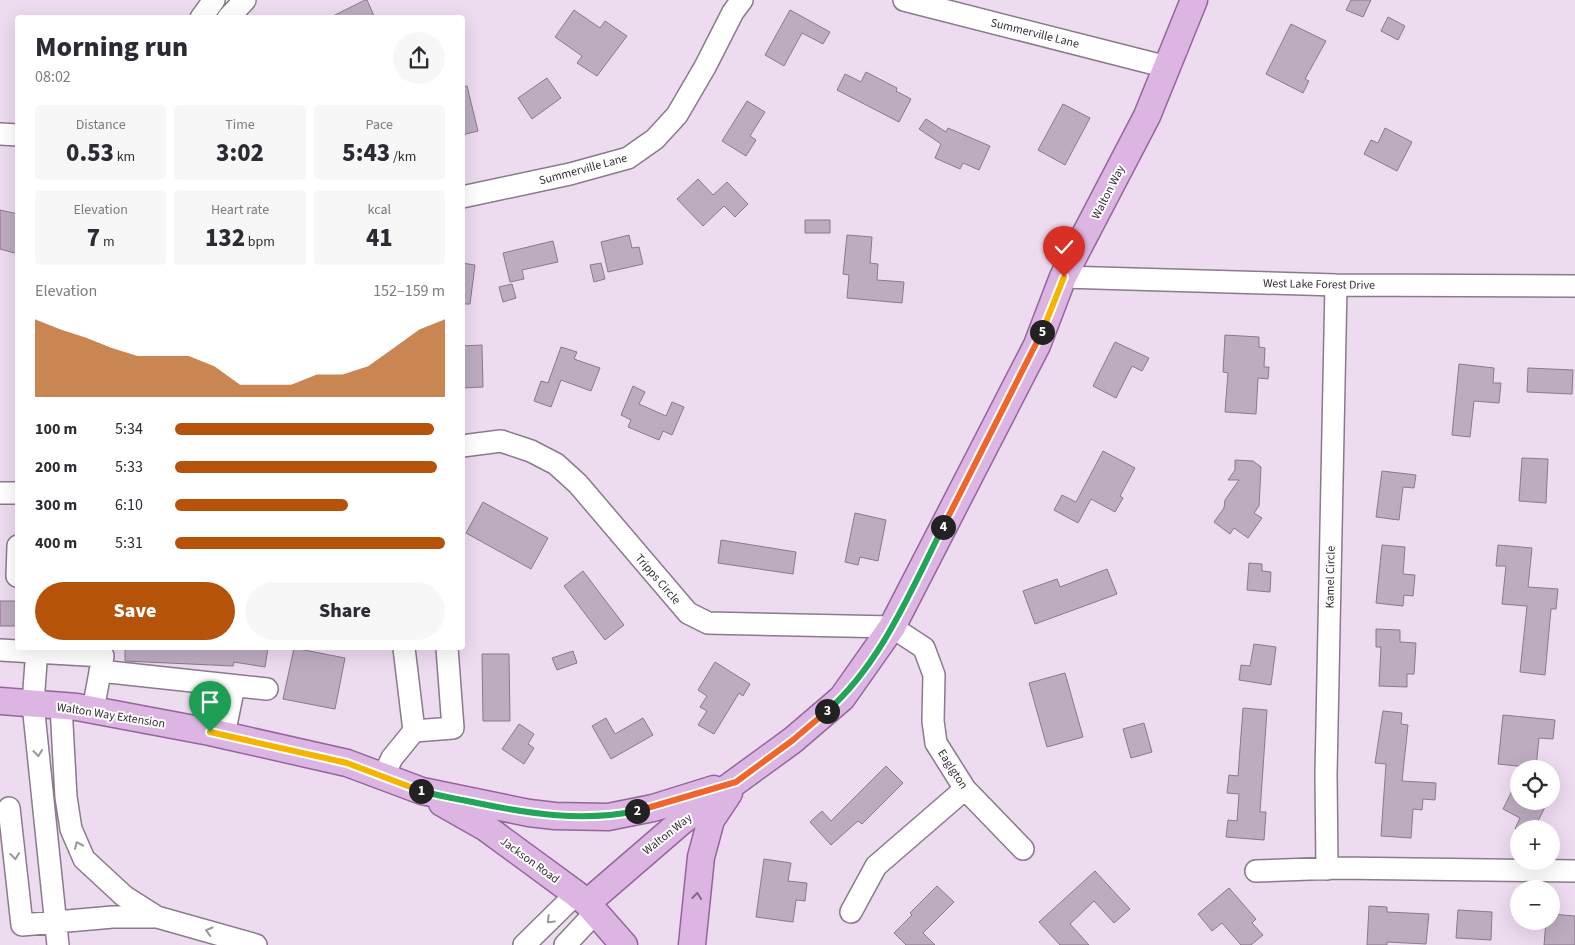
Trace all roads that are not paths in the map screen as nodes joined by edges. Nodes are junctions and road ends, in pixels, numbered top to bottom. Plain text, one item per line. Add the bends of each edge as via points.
1 (214, 0) edge
2 (246, 0) edge
3 (742, 0) edge
4 (904, 0) edge
5 (1194, 0) edge
6 (203, 15) edge
7 (231, 15) edge
8 (1166, 67) junction
9 (0, 134) edge
10 (15, 135) edge
11 (465, 196) edge
12 (1064, 277) junction
13 (1336, 285) junction
14 (1575, 286) edge
15 (465, 446) edge
16 (0, 493) edge
17 (15, 494) edge
18 (15, 558) edge
19 (11, 575) edge
20 (892, 627) junction
21 (0, 650) edge
22 (37, 650) edge
23 (404, 650) edge
24 (447, 650) edge
25 (102, 658) edge
26 (234, 686) junction
27 (267, 690) dead end
28 (0, 702) edge
29 (33, 704) junction
30 (61, 706) junction
31 (93, 710) junction
32 (414, 731) junction
33 (224, 735) junction
34 (383, 777) junction
35 (736, 782) junction
36 (965, 790) junction
37 (422, 791) junction
38 (44, 805) junction
39 (5, 808) edge
40 (1023, 849) dead end
41 (1327, 869) junction
42 (1256, 871) dead end
43 (1575, 871) edge
44 (586, 903) junction
45 (851, 912) dead end
46 (157, 917) junction
47 (56, 922) junction
48 (58, 945) edge
49 (256, 945) edge
50 (524, 945) edge
51 (565, 945) edge
52 (624, 945) edge
53 (692, 945) edge

1 - 6 street
2 - 7 street
3 - 11 street, Summerville Lane via 676,115 655,139 628,158
4 - 8 street, Summerville Lane
5 - 8 main road, Walton Way
8 - 12 main road, Walton Way via 1147,116
9 - 10 street
12 - 13 street, West Lake Forest Drive
12 - 20 main road, Walton Way via 1037,345
13 - 14 street, West Lake Forest Drive
13 - 41 street, Kamel Circle
15 - 20 street, Tripps Circle via 501,441 556,464 578,484 688,613 708,623
16 - 17 street
18 - 19 street
20 - 35 main road, Walton Way via 842,698
20 - 36 street, Eaglgton via 924,648 934,675 936,743
21 - 22 street
22 - 25 street
22 - 29 street
23 - 32 street
24 - 32 street via 454,728
25 - 26 street
25 - 31 street
26 - 27 street
26 - 33 street
28 - 29 main road, Walton Way Extension
29 - 30 main road, Walton Way Extension
29 -> 38 street
30 - 31 main road, Walton Way Extension
46 -> 30 street via 100,876 77,844 66,797
31 - 33 main road, Walton Way Extension
32 - 34 street via 392,758
33 - 34 main road, Walton Way Extension via 347,763
34 - 37 main road, Walton Way Extension
35 - 37 main road via 653,808 608,817 529,813
35 - 44 main road, Walton Way via 660,839
53 -> 35 main road via 701,857 711,820
36 - 40 street, Eaglgton
36 - 45 street via 876,866
37 - 44 main road, Jackson Road via 486,828
38 - 39 street
38 - 47 street
39 -> 47 street via 22,924
41 - 42 street
41 - 43 street
44 -> 50 street
44 - 51 street
44 - 52 main road, Jackson Road
46 - 47 street
49 -> 46 street
47 - 48 street

